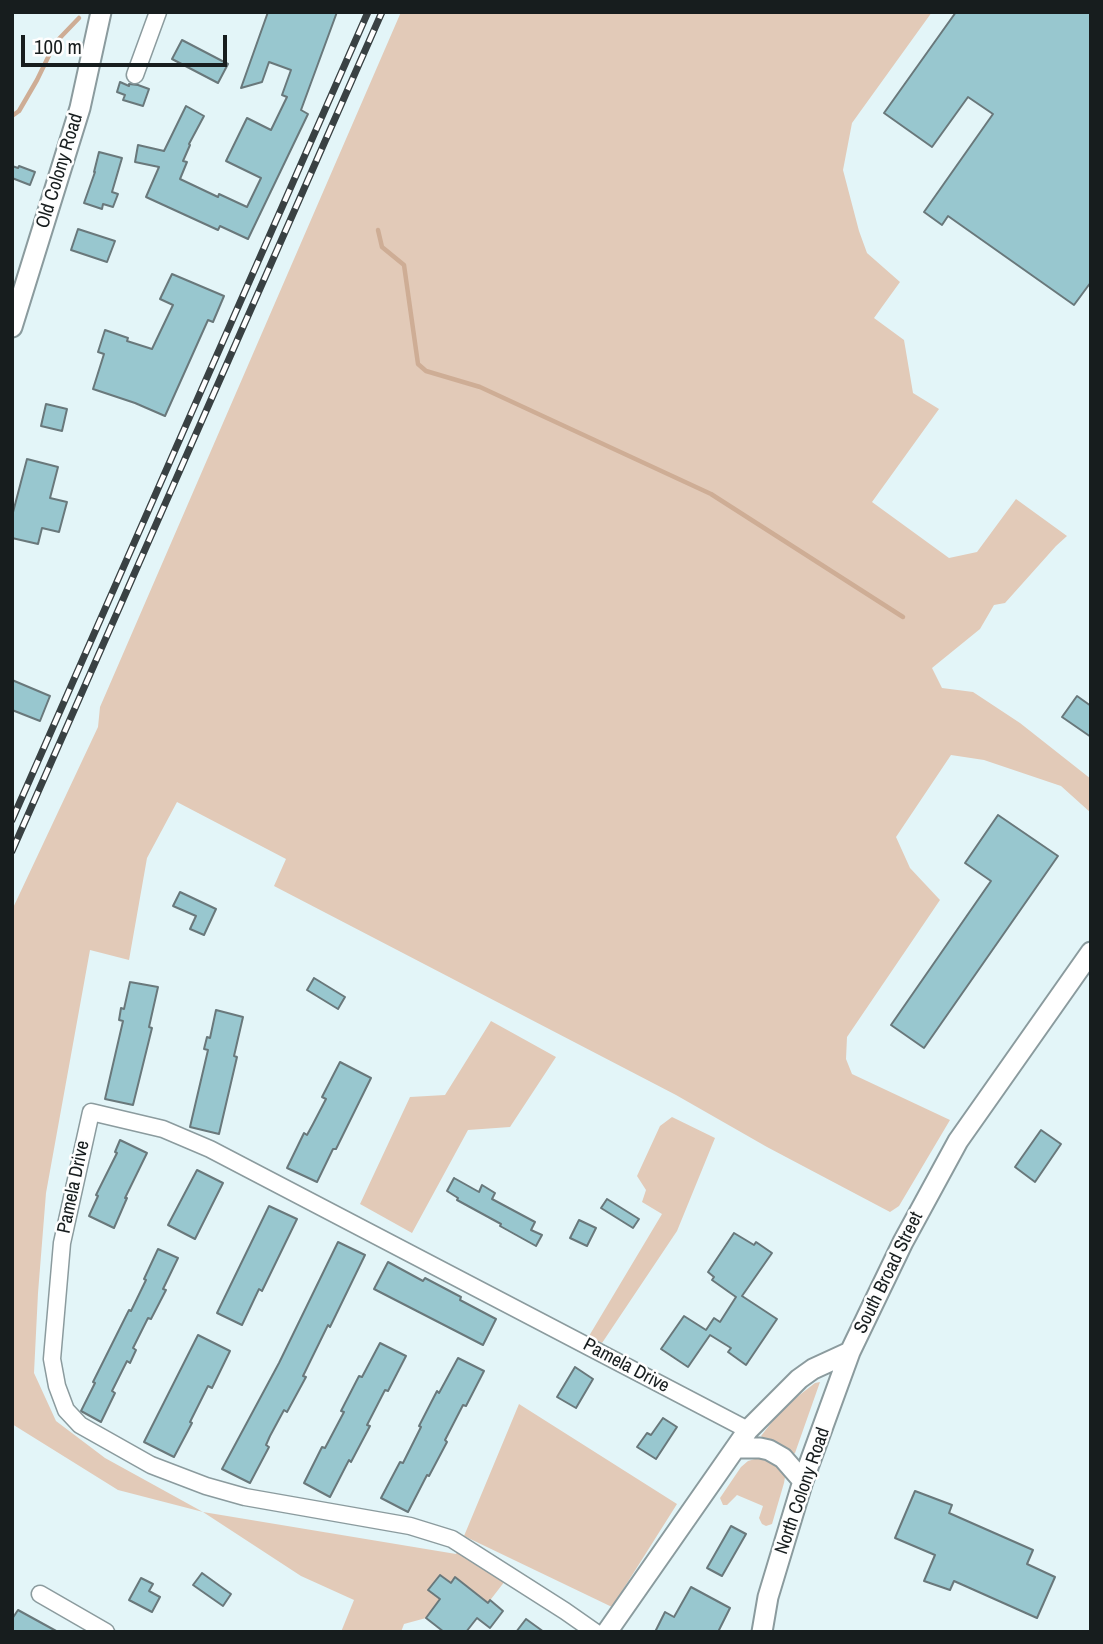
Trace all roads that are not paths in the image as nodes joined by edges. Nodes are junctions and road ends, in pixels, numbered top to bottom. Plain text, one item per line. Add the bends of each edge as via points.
1 (101, 12) edge
2 (158, 12) edge
3 (135, 75) dead end
4 (12, 327) edge
5 (1091, 952) edge
6 (850, 1352) junction
7 (748, 1430) junction
8 (736, 1448) junction
9 (803, 1481) junction
10 (40, 1594) dead end
11 (106, 1632) edge
12 (596, 1632) edge
13 (607, 1632) edge
14 (762, 1632) edge

1 - 4 main road, Old Colony Road via 80,108
2 - 3 street
5 - 6 main road, South Broad Street via 958,1141
6 - 7 main road, South Broad Street via 799,1379
6 - 9 main road, North Colony Road
7 - 8 main road, South Broad Street
7 - 12 street, Pamela Drive via 210,1149 163,1129 90,1112 62,1243 52,1359 57,1386 73,1418 151,1465 206,1486 452,1539
8 - 9 main road via 769,1450 783,1458
8 - 13 main road, South Broad Street
9 - 14 main road, North Colony Road
10 - 11 street

